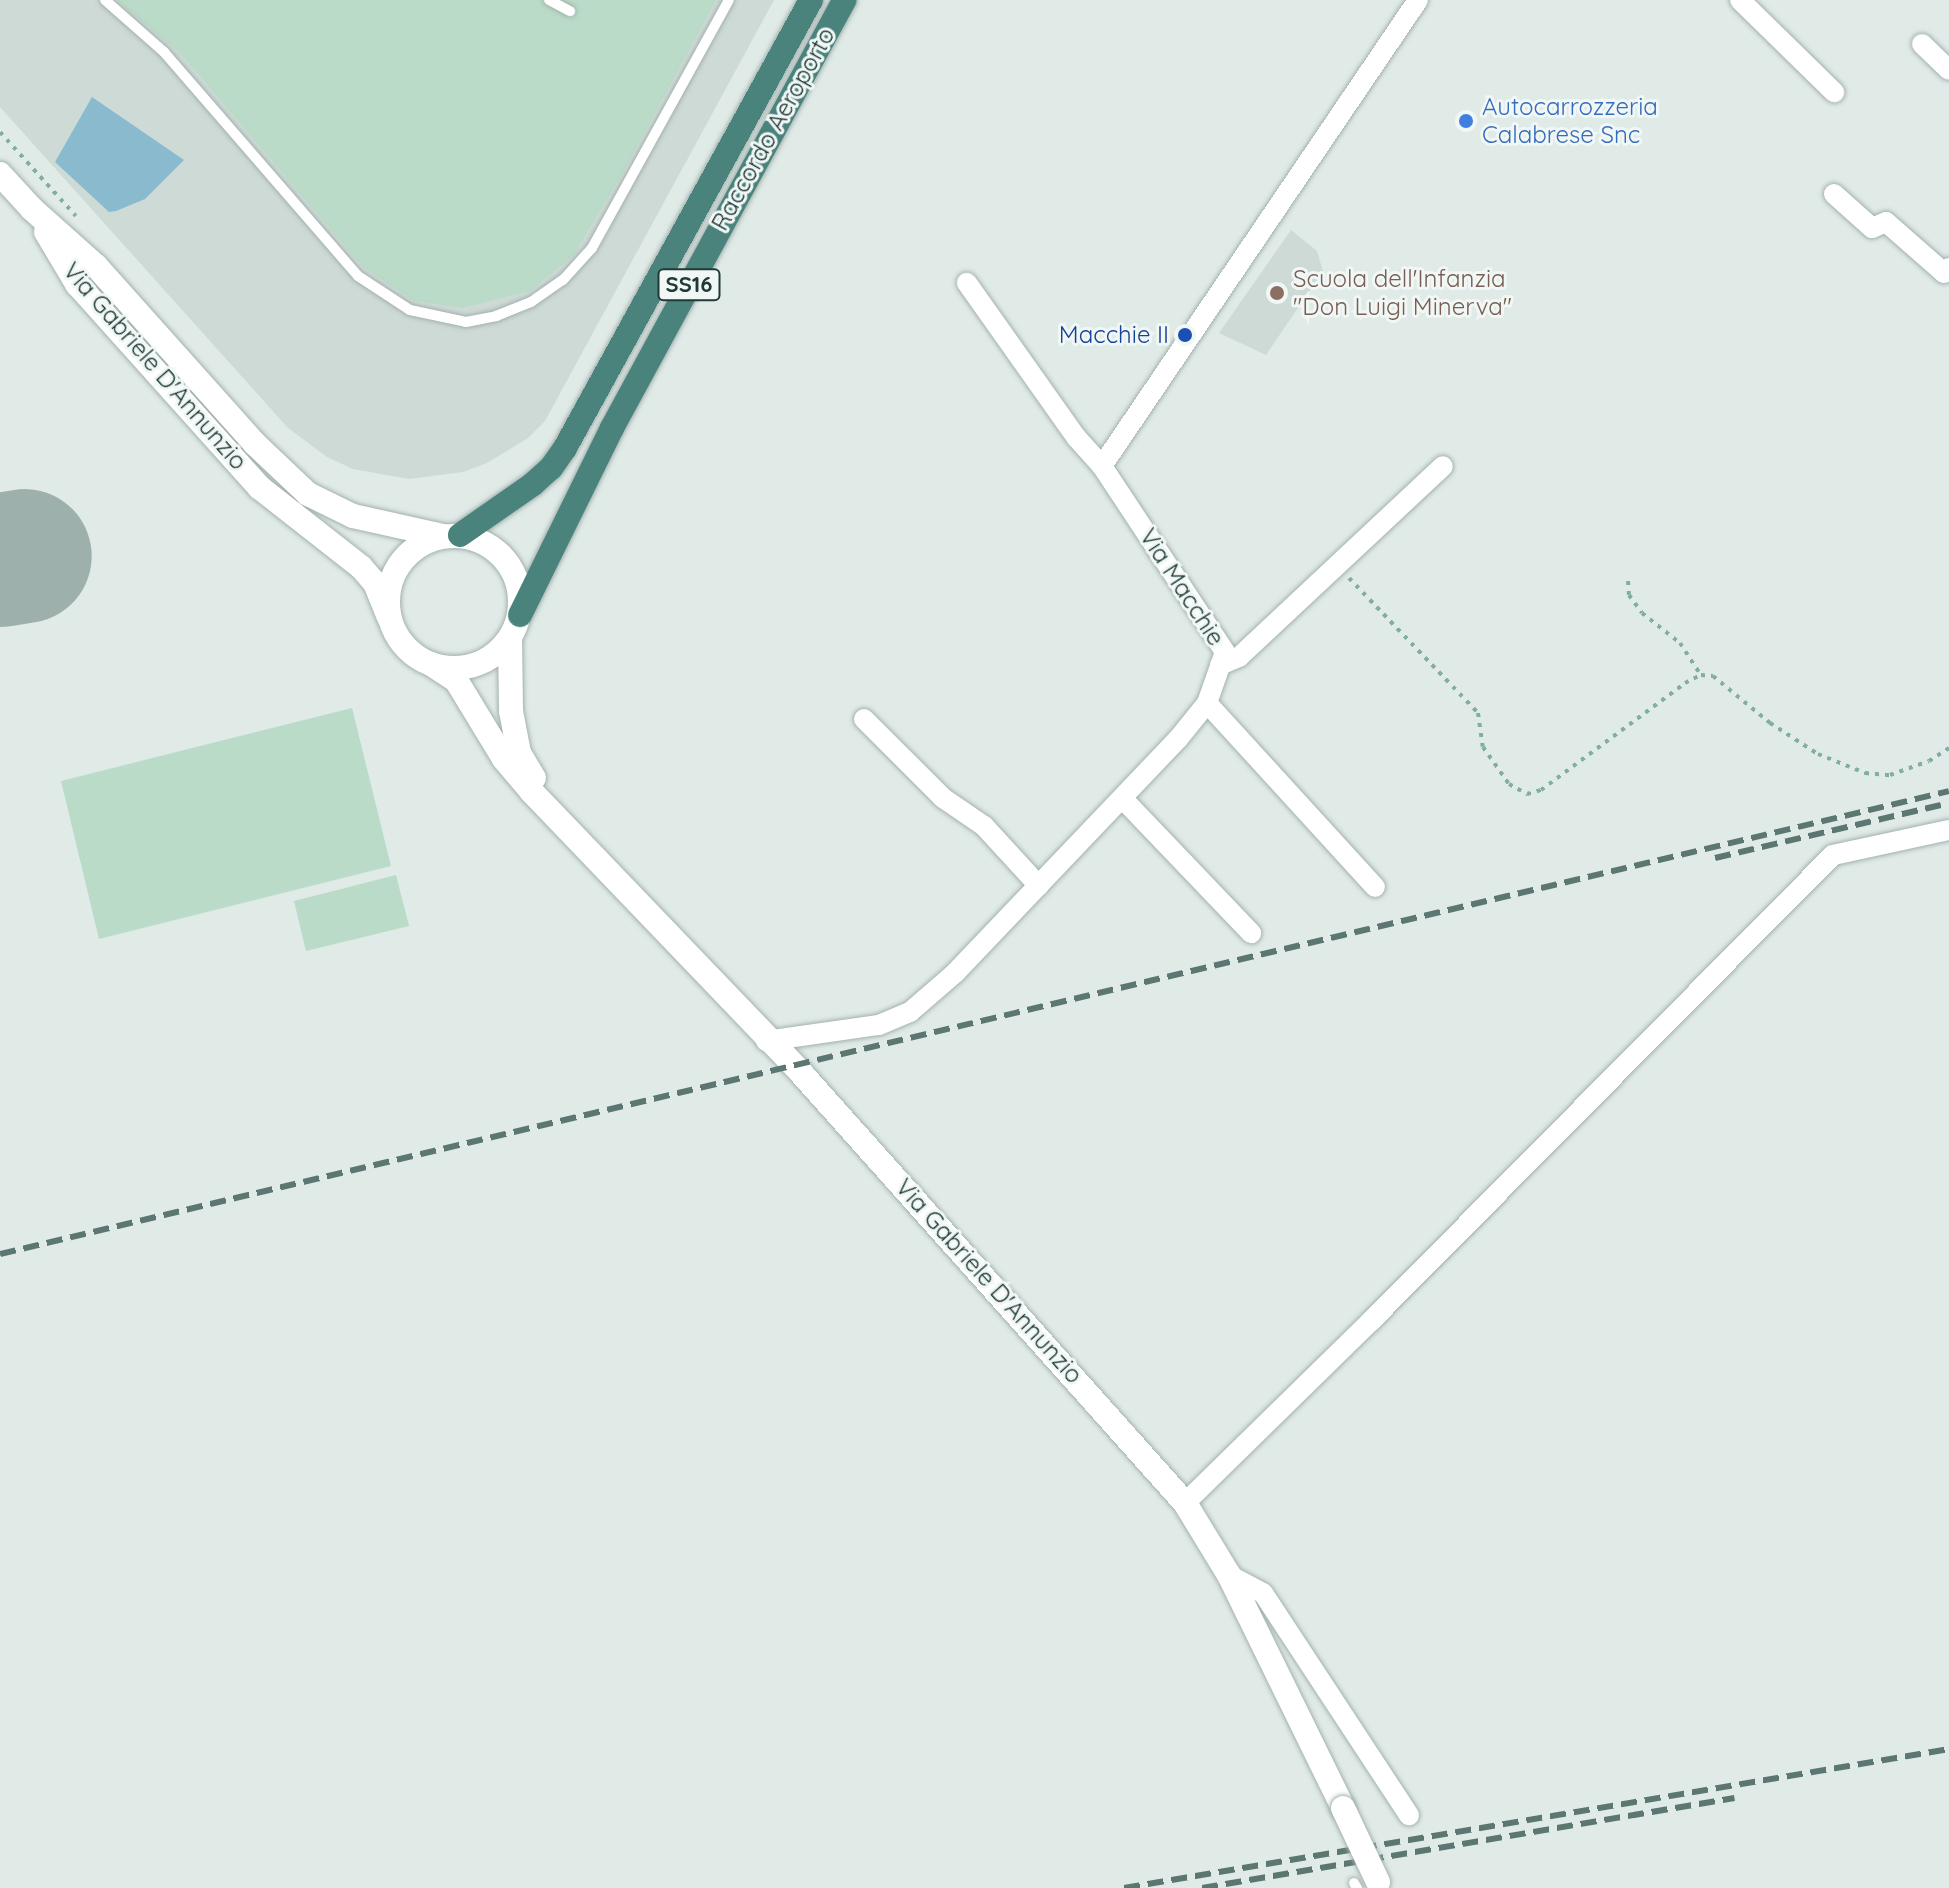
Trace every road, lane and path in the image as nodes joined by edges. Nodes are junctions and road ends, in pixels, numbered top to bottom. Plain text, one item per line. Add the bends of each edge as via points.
1 (105, 0) edge
2 (549, 0) edge
3 (729, 0) edge
4 (811, 0) edge
5 (844, 0) edge
6 (1418, 0) edge
7 (1740, 0) edge
8 (570, 11) dead end
9 (1922, 44) dead end
10 (1949, 70) edge
11 (1834, 92) dead end
12 (0, 132) edge
13 (0, 174) edge
14 (1834, 194) dead end
15 (32, 209) junction
16 (84, 226) dead end
17 (1949, 268) edge
18 (967, 283) dead end
19 (1102, 466) junction
20 (1443, 466) dead end
21 (451, 536) junction
22 (1336, 565) junction
23 (1628, 581) dead end
24 (389, 617) junction
25 (515, 626) junction
26 (431, 664) junction
27 (1220, 665) junction
28 (1701, 675) junction
29 (1207, 703) junction
30 (864, 719) dead end
31 (1949, 748) edge
32 (1122, 798) junction
33 (554, 811) junction
34 (1949, 830) edge
35 (1039, 886) junction
36 (1375, 887) dead end
37 (1251, 933) dead end
38 (766, 1041) junction
39 (1185, 1503) junction
40 (1229, 1575) junction
41 (1409, 1815) dead end
42 (1368, 1885) edge

1 - 3 lane via 185,74 358,276 410,310 466,322 531,302 563,280 592,248
2 - 8 lane
4 - 21 highway, Raccordo Aeroporto / SS16 via 551,468
5 - 25 highway, Raccordo Aeroporto / SS16 via 612,428
6 - 19 street
7 - 11 street
9 - 10 street
12 - 16 path
13 - 15 street, Via Gabriele D'Annunzio
14 - 17 street via 1872,228 1886,222 1944,273
15 - 21 street, Via Gabriele D'Annunzio via 96,266 254,443 308,494 353,516
15 - 24 street, Via Gabriele D'Annunzio via 77,284 259,487 361,567 375,583
18 - 19 street
19 - 27 street, Via Macchie via 1225,652
20 - 22 street
21 - 24 street via 422,543 406,556 391,585
21 - 25 street via 484,542 505,558 518,581
22 - 27 street via 1239,657
22 - 28 path via 1478,713 1483,747 1509,784 1527,794 1541,790
23 - 28 path via 1629,595 1642,613 1680,643
24 - 26 street via 397,637
25 - 26 street via 495,655 475,665 453,669
25 - 33 street via 511,711 519,753
26 - 33 street via 456,680 504,759
27 - 29 street, Via Macchie
28 - 31 path via 1713,676 1818,754 1865,773 1890,775
29 - 32 street, Via Macchie
29 - 36 street
30 - 35 street via 943,798 984,826
32 - 35 street, Via Macchie
32 - 37 street
33 - 38 street, Via Gabriele D'Annunzio
34 - 39 street via 1833,855
35 - 38 street, Via Macchie via 910,1012 879,1025
38 - 39 street, Via Gabriele D'Annunzio via 984,1274
39 - 40 street, Via Gabriele D'Annunzio
40 - 41 street via 1263,1593
40 - 42 street, Via Gabriele D'Annunzio, bridge via 1343,1808

